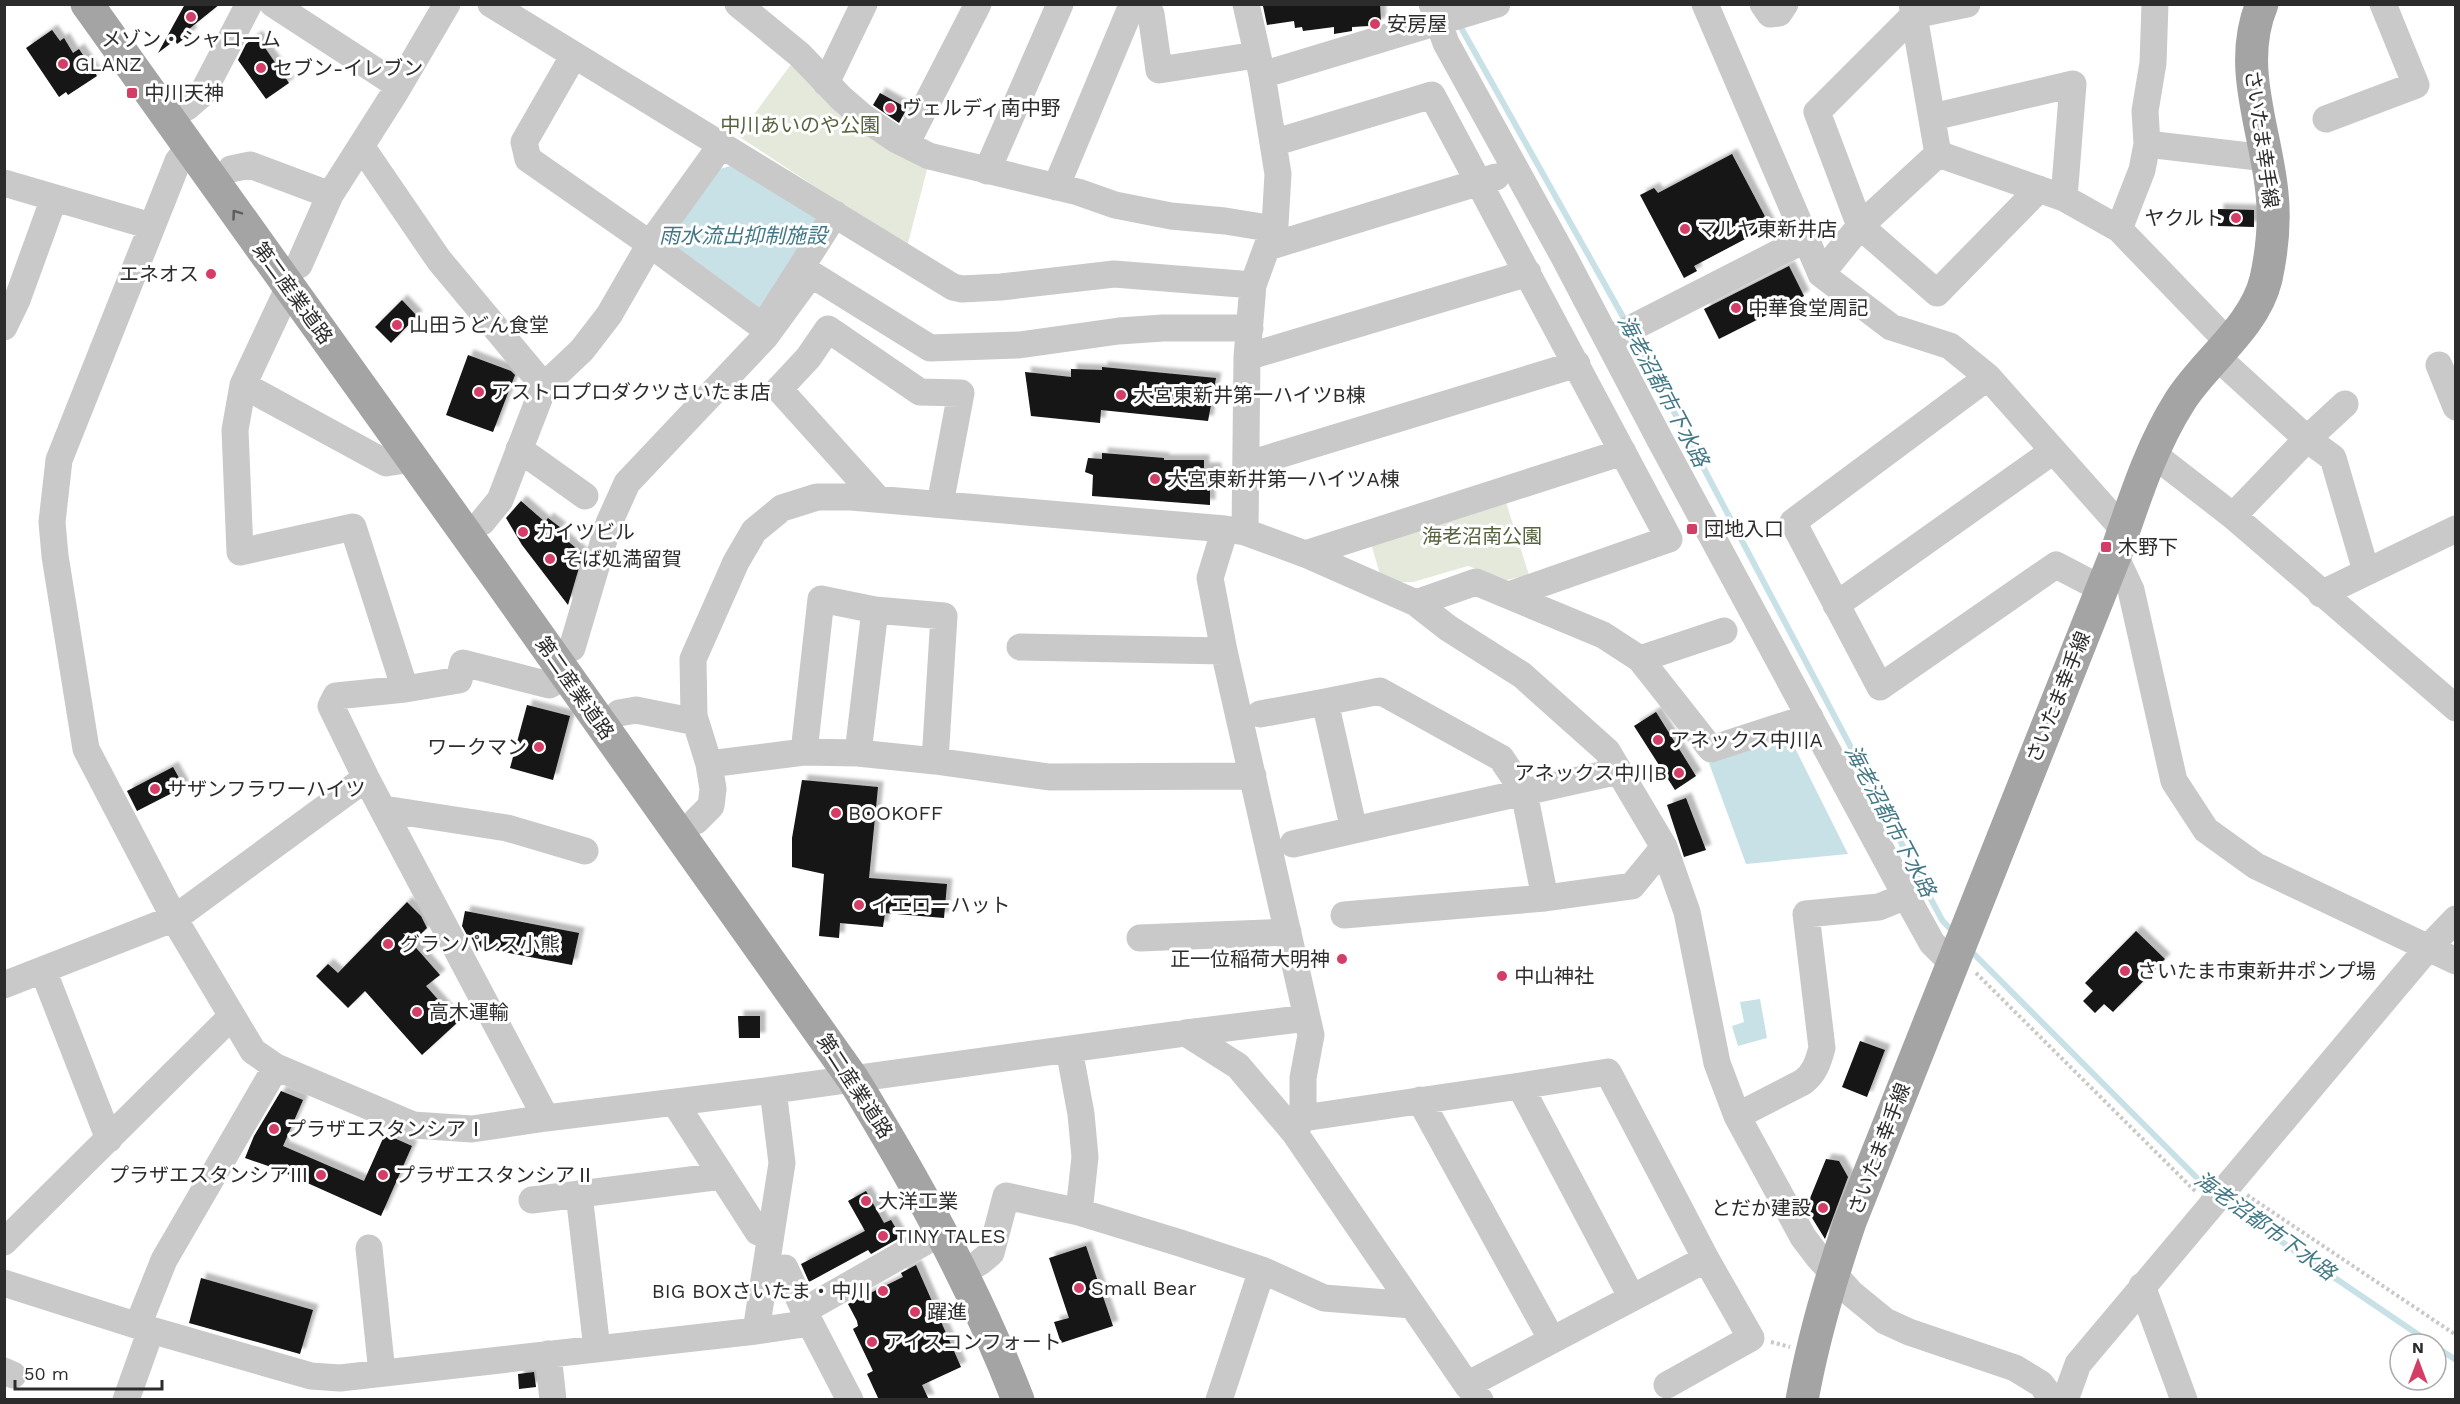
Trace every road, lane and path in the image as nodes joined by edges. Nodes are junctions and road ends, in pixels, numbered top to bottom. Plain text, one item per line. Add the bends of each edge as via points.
1 (87, 4) edge
2 (113, 4) edge
3 (249, 4) edge
4 (273, 4) edge
5 (447, 4) edge
6 (491, 4) edge
7 (738, 4) edge
8 (864, 4) edge
9 (978, 4) edge
10 (1060, 4) edge
11 (1246, 4) edge
12 (1497, 4) edge
13 (1705, 4) edge
14 (1763, 4) edge
15 (1785, 4) edge
16 (1967, 4) edge
17 (2155, 4) edge
18 (2262, 4) edge
19 (2383, 4) edge
20 (1913, 10) edge
21 (1435, 13) edge
22 (764, 14) edge
23 (574, 55) junction
24 (1259, 65) junction
25 (826, 83) junction
26 (399, 86) junction
27 (187, 107) junction
28 (1933, 117) junction
29 (2326, 119) dead end
30 (1273, 143) junction
31 (722, 144) junction
32 (906, 144) junction
33 (2147, 144) junction
34 (361, 146) junction
35 (189, 147) junction
36 (1938, 154) junction
37 (2266, 158) junction
38 (231, 170) junction
39 (987, 171) junction
40 (1517, 171) junction
41 (1479, 182) junction
42 (4, 183) edge
43 (1056, 187) junction
44 (2052, 194) junction
45 (330, 195) junction
46 (54, 198) junction
47 (836, 214) junction
48 (152, 226) junction
49 (1860, 226) junction
50 (2119, 229) junction
51 (1271, 238) junction
52 (1806, 239) junction
53 (650, 244) junction
54 (1528, 273) junction
55 (1821, 274) junction
56 (294, 276) junction
57 (1253, 285) junction
58 (4, 327) edge
59 (1250, 328) junction
60 (1622, 332) junction
61 (2223, 350) junction
62 (1247, 357) junction
63 (1576, 364) junction
64 (2439, 365) dead end
65 (1988, 377) junction
66 (243, 385) junction
67 (544, 386) junction
68 (2345, 404) dead end
69 (2456, 407) edge
70 (2307, 439) junction
71 (519, 449) junction
72 (2053, 451) junction
73 (1623, 452) junction
74 (2152, 454) junction
75 (412, 459) junction
76 (1246, 465) junction
77 (585, 496) dead end
78 (878, 499) junction
79 (940, 504) junction
80 (2233, 516) junction
81 (482, 522) junction
82 (2456, 530) edge
83 (1235, 531) junction
84 (2120, 543) junction
85 (1305, 554) junction
86 (2366, 571) junction
87 (2102, 589) junction
88 (2321, 594) junction
89 (1509, 596) junction
90 (1416, 603) junction
91 (1836, 604) junction
92 (875, 610) junction
93 (1724, 631) dead end
94 (1020, 647) dead end
95 (1224, 651) junction
96 (1640, 658) junction
97 (569, 662) junction
98 (405, 689) junction
99 (1325, 702) junction
100 (2456, 708) edge
101 (619, 714) junction
102 (1250, 714) junction
103 (1810, 717) junction
104 (696, 722) junction
105 (804, 752) junction
106 (858, 753) junction
107 (935, 761) junction
108 (709, 764) junction
109 (1619, 771) junction
110 (1253, 776) junction
111 (366, 778) junction
112 (1524, 792) junction
113 (384, 809) junction
114 (696, 821) junction
115 (1354, 830) junction
116 (1293, 844) dead end
117 (1664, 848) junction
118 (585, 851) dead end
119 (1906, 896) junction
120 (1545, 898) junction
121 (1344, 915) dead end
122 (175, 918) junction
123 (2456, 919) edge
124 (1288, 932) junction
125 (1140, 938) dead end
126 (1959, 947) junction
127 (2427, 949) junction
128 (2456, 961) edge
129 (43, 970) junction
130 (4, 985) edge
131 (232, 1016) junction
132 (1307, 1018) junction
133 (1186, 1034) junction
134 (1069, 1049) junction
135 (276, 1067) junction
136 (863, 1077) junction
137 (1520, 1086) junction
138 (773, 1090) junction
139 (1420, 1100) junction
140 (675, 1103) junction
141 (1737, 1116) junction
142 (546, 1118) junction
143 (1298, 1125) junction
144 (109, 1138) junction
145 (722, 1176) junction
146 (579, 1194) junction
147 (2219, 1195) junction
148 (532, 1200) dead end
149 (1079, 1212) junction
150 (758, 1232) dead end
151 (942, 1233) junction
152 (4, 1242) edge
153 (369, 1248) dead end
154 (1706, 1259) junction
155 (979, 1263) junction
156 (785, 1268) dead end
157 (1262, 1270) junction
158 (1833, 1271) junction
159 (4, 1283) edge
160 (2142, 1287) junction
161 (1632, 1298) junction
162 (1412, 1305) junction
163 (808, 1316) junction
164 (145, 1327) junction
165 (756, 1331) junction
166 (2456, 1335) edge
167 (1751, 1338) junction
168 (1552, 1340) junction
169 (597, 1349) junction
170 (1811, 1352) junction
171 (548, 1354) junction
172 (382, 1373) junction
173 (1667, 1385) dead end
174 (1474, 1392) edge
175 (126, 1400) edge
176 (553, 1400) edge
177 (850, 1400) edge
178 (1018, 1400) edge
179 (1039, 1400) edge
180 (1219, 1400) edge
181 (1802, 1400) edge
182 (2054, 1400) edge
183 (2065, 1400) edge
184 (2184, 1400) edge

1 - 35 main road, 第二産業道路
2 - 27 main road, 第二産業道路
3 - 27 street via 202,94
4 - 26 street
5 - 26 street
6 - 23 street
7 - 22 street
8 - 25 street
9 - 32 street
10 - 39 street
11 - 24 street
12 - 21 street
13 - 52 street
14 - 15 street via 1770,14 1779,13
16 - 20 street
17 - 33 street via 2153,63 2145,111
18 - 37 main road, さいたま幸手線 via 2251,47
19 - 29 street via 2416,85
20 - 28 street
20 - 49 street via 1817,112
21 - 24 street
21 - 40 street via 1446,43
22 - 25 street
23 - 31 street
23 - 53 street via 524,142 528,159
24 - 30 street
24 - 43 street via 1159,70 1151,14 1131,5
25 - 32 street via 864,117
26 - 34 street
27 - 38 main road, 第二産業道路
28 - 36 street
28 - 44 street via 2073,84
30 - 41 street via 1432,95
30 - 51 street via 1278,174
31 - 47 street
31 - 53 street
32 - 39 street via 929,156
33 - 37 street
33 - 50 street via 2142,170
34 - 45 street
34 - 67 street via 439,261
35 - 48 street via 178,161
56 -> 35 main road, 第二産業道路
36 - 44 street
36 - 49 street
37 - 61 main road, さいたま幸手線 via 2272,193 2271,255 2265,282 2251,312
38 - 45 street via 250,165
38 - 56 main road, 第二産業道路
39 - 43 street
40 - 41 street
40 - 60 street
41 - 51 street
41 - 54 street
42 - 46 street
43 - 51 street via 1115,205
44 - 49 street via 1937,293
44 - 50 street
45 - 56 street
46 - 48 street
46 - 58 street
47 - 53 street via 764,327
47 - 57 street via 962,289 1114,274
48 - 122 street via 59,460 52,522 86,749
49 - 55 street
50 - 61 street
51 - 57 street
52 - 55 street
52 - 60 street
53 - 67 street via 609,315 582,350
54 - 62 street
54 - 63 street
55 - 65 street via 1891,327 1950,346
56 - 66 street
56 - 75 main road, 第二産業道路
56 - 81 main road, 第二産業道路
57 - 59 street
59 - 62 street
59 - 97 street via 1163,328 1018,345 930,348 811,274 765,337 627,483 609,523
60 - 103 street
61 - 70 street
61 - 74 main road, さいたま幸手線 via 2182,398
62 - 76 street
63 - 73 street
63 - 76 street
64 - 69 street
65 - 72 street
65 - 91 street via 1793,522
66 - 75 street via 386,463
66 - 98 street via 235,430 240,552 353,527
67 - 71 street
68 - 70 street
70 - 80 street
70 - 86 street via 2333,458
71 - 77 street
71 - 81 street via 500,501
72 - 84 street
72 - 91 street
73 - 85 street
73 - 89 street via 1669,539
74 - 80 street
74 - 84 main road, さいたま幸手線
75 - 97 main road, 第二産業道路
76 - 83 street
78 - 79 street
78 - 79 street via 778,389 808,358 828,329 920,392 961,393
78 - 104 street via 818,497 782,508 754,531 693,659
79 - 83 street
80 - 88 street
81 - 97 main road, 第二産業道路
82 - 86 street
83 - 85 street
83 - 95 street via 1210,578
84 - 87 main road, さいたま幸手線
84 - 127 street via 2174,781 2206,830 2256,866
85 - 90 street
86 - 88 street
87 - 91 street via 2056,565 1880,687
87 - 126 main road, さいたま幸手線
88 - 100 street
89 - 90 street via 1476,582
89 - 96 street via 1603,635
90 - 109 street via 1522,675 1607,751
92 - 105 street via 821,599
92 - 106 street
92 - 107 street via 944,616
93 - 96 street
94 - 95 street
95 - 102 street
96 - 103 street via 1711,749
97 - 98 street via 549,685 463,663 459,680
97 - 101 main road, 第二産業道路
97 - 136 main road, 第二産業道路
98 - 111 street via 336,696 331,706
99 - 102 street
99 - 112 street via 1380,691 1501,758
99 - 115 street
101 - 104 street via 636,710
101 - 114 main road, 第二産業道路
102 - 110 street
103 - 119 street
104 - 108 street
105 - 106 street
105 - 108 street
106 - 107 street
107 - 110 street via 1050,777
108 - 114 street via 711,806
109 - 112 street
109 - 117 street
110 - 124 street
111 - 113 street
111 - 122 street
112 - 115 street
112 - 120 street
113 - 118 street via 507,828
113 - 142 street
114 - 136 main road, 第二産業道路
115 - 116 street
117 - 120 street via 1632,885
117 - 141 street via 1687,912 1716,1063
119 - 126 street via 1932,943
119 - 141 street via 1879,907 1806,914 1822,1048 1818,1062 1803,1082
120 - 121 street
122 - 129 street
122 - 131 street
123 - 127 street
124 - 125 street
124 - 132 street
126 - 147 path
126 - 158 main road, さいたま幸手線
127 - 128 street
127 - 147 street
129 - 130 street
129 - 144 street
131 - 135 street via 253,1051
131 - 144 street
132 - 133 street
132 - 143 street via 1311,1035
133 - 134 street
133 - 143 street via 1238,1066
134 - 136 street
134 - 149 street via 1085,1157
135 - 142 street via 413,1125 472,1129
135 - 164 street via 164,1260
136 - 138 street
136 - 151 main road, 第二産業道路
136 - 155 main road, 第二産業道路 via 920,1151
137 - 139 street
137 - 154 street via 1608,1071
137 - 161 street
138 - 140 street
138 - 165 street via 782,1163
139 - 143 street
139 - 168 street
140 - 142 street
140 - 145 street
141 - 158 street via 1803,1237
143 - 162 street
144 - 152 street
145 - 146 street
145 - 150 street
146 - 148 street
146 - 169 street
147 - 160 street
147 - 166 path
149 - 155 street via 1006,1196 991,1253
149 - 157 street
151 - 163 street
151 - 178 main road, 第二産業道路 via 996,1343
153 - 172 street
154 - 161 street
154 - 167 street
155 - 179 main road, 第二産業道路
156 - 163 street
157 - 162 street via 1324,1298
157 - 180 street
158 - 170 main road, さいたま幸手線
158 - 182 street via 1852,1294 1884,1321 2015,1368 2041,1384
159 - 164 street
160 - 183 street via 2078,1364
160 - 184 street
161 - 168 street
162 - 174 street
163 - 165 street
163 - 177 street
164 - 172 street via 311,1376 340,1378
164 - 175 street
165 - 169 street
167 - 170 path
167 - 173 street
168 - 174 street
169 - 171 street
170 - 181 main road, さいたま幸手線
171 - 172 street
171 - 176 street

